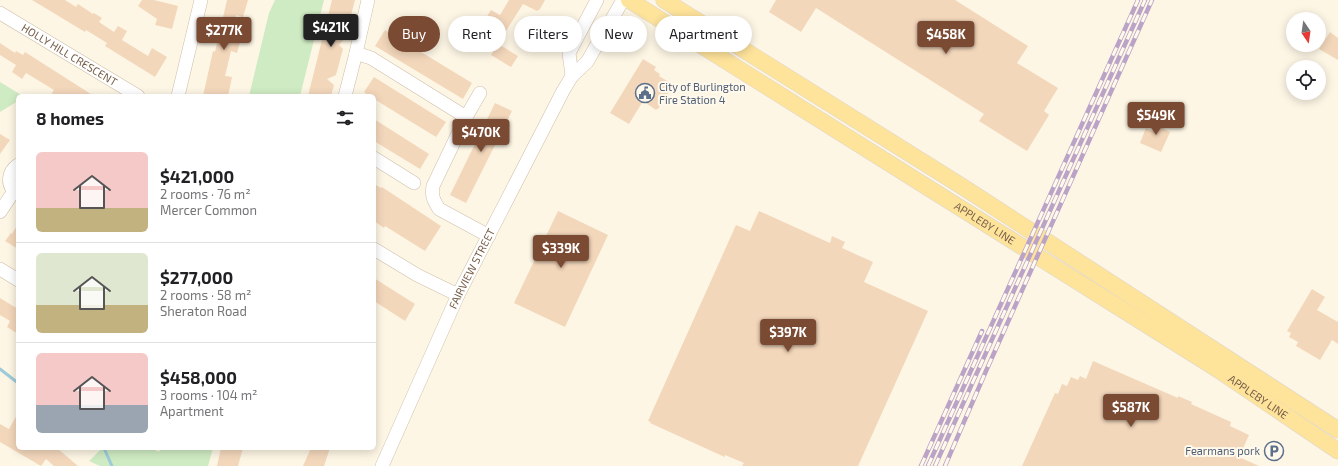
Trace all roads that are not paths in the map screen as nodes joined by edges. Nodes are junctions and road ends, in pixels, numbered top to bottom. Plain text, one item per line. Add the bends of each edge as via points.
1 (201, 0) edge
2 (368, 0) edge
3 (597, 0) edge
4 (623, 0) edge
5 (629, 0) edge
6 (664, 0) edge
7 (0, 13) edge
8 (356, 53) junction
9 (572, 76) junction
10 (480, 93) dead end
11 (135, 94) edge
12 (178, 94) edge
13 (346, 94) edge
14 (466, 117) junction
15 (376, 159) edge
16 (16, 166) edge
17 (414, 183) dead end
18 (16, 192) edge
19 (0, 212) edge
20 (489, 236) junction
21 (376, 250) edge
22 (0, 269) edge
23 (16, 279) edge
24 (458, 295) junction
25 (1338, 430) edge
26 (1338, 451) edge
27 (382, 466) edge

1 - 12 street
2 - 8 street
3 - 9 street via 569,53
4 - 9 street, FAIRVIEW STREET via 587,62
5 - 26 main road, APPLEBY LINE via 1218,369
6 - 25 main road, APPLEBY LINE via 976,195
7 - 11 street, HOLLY HILL CRESCENT
8 - 13 street
8 - 14 street via 371,58
9 - 20 street, FAIRVIEW STREET
10 - 14 street
14 - 20 street via 434,186 432,196 439,209
15 - 17 street
16 - 18 street via 9,177 9,182
18 - 19 street
20 - 24 street, FAIRVIEW STREET
21 - 24 street via 417,275
22 - 23 street
24 - 27 street, FAIRVIEW STREET

